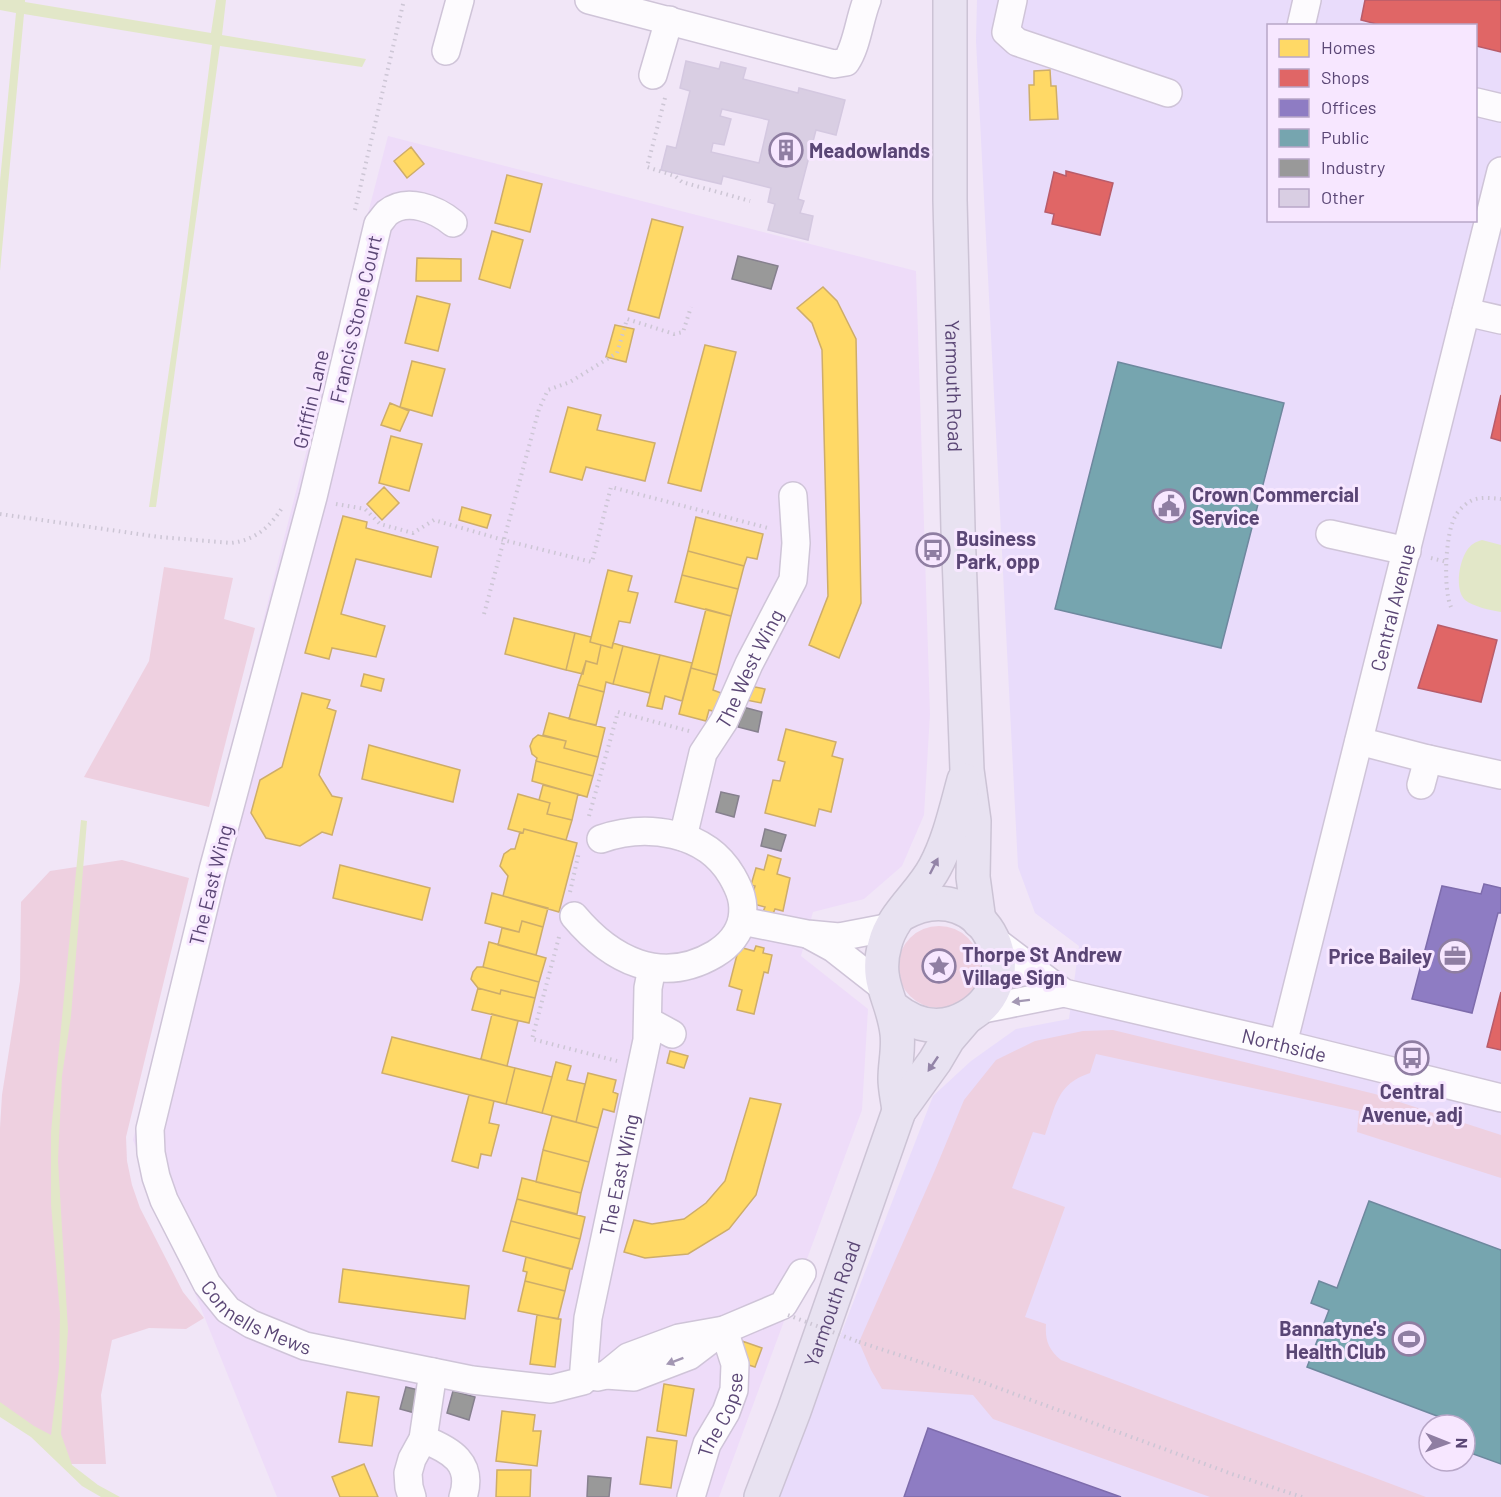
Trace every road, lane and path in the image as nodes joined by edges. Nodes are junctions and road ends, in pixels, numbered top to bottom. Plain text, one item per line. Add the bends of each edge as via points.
1 (404, 0) edge
2 (460, 0) edge
3 (589, 0) edge
4 (867, 0) edge
5 (950, 0) edge
6 (1013, 0) edge
7 (1307, 0) edge
8 (669, 20) junction
9 (1301, 24) edge
10 (446, 51) dead end
11 (660, 83) joint
12 (1168, 93) dead end
13 (1477, 102) edge
14 (1501, 108) edge
15 (1501, 171) edge
16 (750, 201) dead end
17 (354, 216) dead end
18 (453, 223) dead end
19 (691, 306) dead end
20 (1466, 312) junction
21 (1501, 320) edge
22 (793, 496) dead end
23 (313, 498) junction
24 (285, 499) dead end
25 (1501, 499) edge
26 (0, 514) edge
27 (795, 530) junction
28 (1330, 534) dead end
29 (504, 540) junction
30 (1407, 551) junction
31 (1451, 607) dead end
32 (484, 614) dead end
33 (713, 737) junction
34 (1359, 741) junction
35 (1428, 759) junction
36 (967, 770) junction
37 (1501, 775) edge
38 (1421, 785) dead end
39 (590, 836) junction
40 (683, 837) junction
41 (568, 914) junction
42 (742, 921) junction
43 (897, 921) junction
44 (987, 931) junction
45 (807, 934) junction
46 (652, 968) junction
47 (1065, 993) junction
48 (889, 998) junction
49 (972, 1014) junction
50 (648, 1021) junction
51 (672, 1034) dead end
52 (1283, 1044) junction
53 (640, 1067) junction
54 (1501, 1098) edge
55 (899, 1111) junction
56 (150, 1129) joint
57 (802, 1273) dead end
58 (788, 1315) dead end
59 (724, 1330) junction
60 (433, 1372) junction
61 (595, 1378) junction
62 (423, 1439) junction
63 (412, 1497) edge
64 (463, 1497) edge
65 (691, 1497) edge
66 (761, 1497) edge
67 (1302, 1497) edge

1 - 17 path
2 - 10 street
3 - 8 street
4 - 8 street via 853,52 846,62 834,64
5 - 36 highway, Yarmouth Road via 950,200
6 - 12 street via 1006,32 1017,42
7 - 9 street
8 - 11 street
11 - 16 path via 646,167 682,182
13 - 14 street
15 - 20 street, Central Avenue
18 - 23 street, Francis Stone Court via 426,206 406,206 388,212 378,224
19 - 29 path via 682,332 674,334 627,319 617,353 570,382 548,390 539,409
20 - 21 street
20 - 30 street, Central Avenue
22 - 27 street, The West Wing
23 - 29 path via 364,508 380,524 413,533 434,520
23 - 56 street, The East Wing via 213,870
24 - 26 path via 264,530 243,542 231,543 159,537
25 - 31 path via 1470,501 1455,515 1447,552 1446,596
27 - 29 path via 770,528 611,487 592,562
27 - 33 street, The West Wing via 793,580 758,670
28 - 30 street
29 - 32 path
30 - 34 street, Central Avenue
33 - 39 path via 618,712
33 - 40 street, The West Wing via 703,753
34 - 35 street
34 - 52 street, Central Avenue
35 - 37 street
35 - 38 street
43 -> 36 highway, Yarmouth Road via 935,868
36 - 44 highway, Yarmouth Road via 974,821 973,877
39 - 40 street via 632,831
39 - 41 path
40 - 42 street via 705,847 729,871 739,888
41 - 46 street via 601,944
41 - 53 path via 532,1039
42 - 45 street
42 - 46 street via 734,938 706,959 687,966
43 - 44 highway via 916,906 943,903 968,912
43 - 45 street via 839,937
43 - 48 highway, Yarmouth Road via 880,970
44 - 47 street, Northside
44 - 49 highway, Yarmouth Road via 999,956 998,972 986,1001
45 - 48 street via 833,948
46 - 50 street, The East Wing
47 -> 49 street, Northside
47 - 52 street, Northside
48 - 49 highway via 903,1017 927,1025 946,1025
48 - 55 highway, Yarmouth Road via 898,1035 895,1080
49 -> 55 highway, Yarmouth Road via 948,1039
50 - 51 street
50 - 53 street, The East Wing
52 - 54 street, Northside
53 - 61 street, The East Wing via 588,1318
55 - 66 highway, Yarmouth Road
56 - 60 street, Connells Mews via 156,1178 165,1200 207,1284 228,1310 251,1324 306,1346
57 - 59 street via 783,1305
58 - 67 path, bridge
59 - 61 street via 689,1356 634,1377
59 - 65 street, The Copse via 735,1364 734,1390 707,1444
60 - 61 street, Connells Mews via 551,1389
60 - 62 street
62 - 63 street via 408,1473
62 - 64 street via 440,1446 462,1464 467,1485

